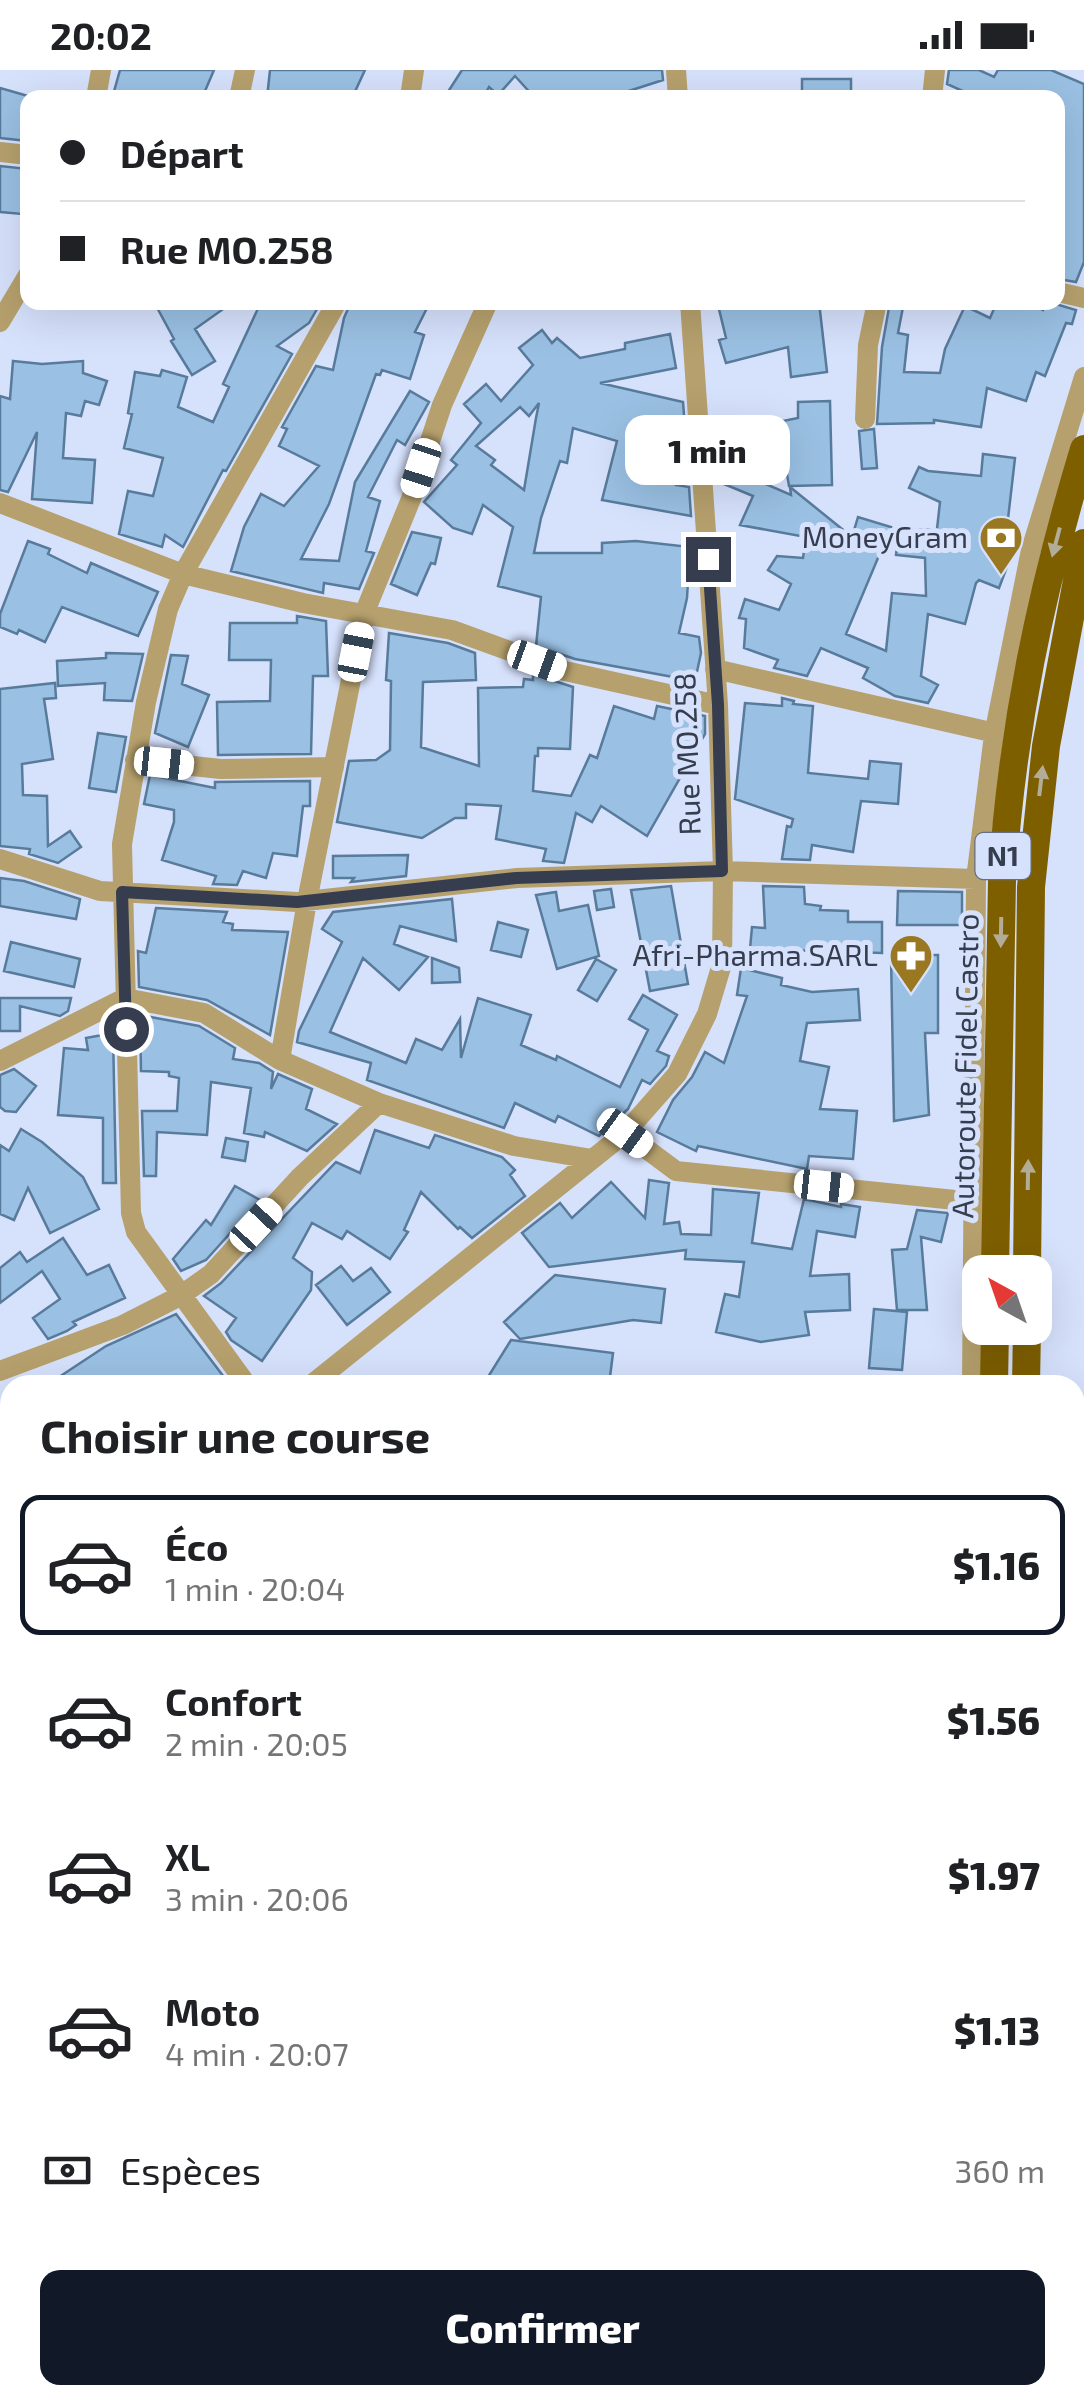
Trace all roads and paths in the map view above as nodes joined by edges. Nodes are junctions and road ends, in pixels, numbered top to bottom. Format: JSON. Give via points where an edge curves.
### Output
{"nodes":[{"id":1,"x":20,"y":288,"type":"edge"},
{"id":2,"x":332,"y":310,"type":"edge"},
{"id":3,"x":484,"y":310,"type":"edge"},
{"id":4,"x":691,"y":310,"type":"edge"},
{"id":5,"x":875,"y":310,"type":"edge"},
{"id":6,"x":0,"y":322,"type":"edge"},
{"id":7,"x":1084,"y":377,"type":"edge"},
{"id":8,"x":866,"y":419,"type":"dead end"},
{"id":9,"x":1084,"y":449,"type":"edge"},
{"id":10,"x":0,"y":503,"type":"edge"},
{"id":11,"x":1084,"y":543,"type":"edge"},
{"id":12,"x":183,"y":574,"type":"junction"},
{"id":13,"x":364,"y":614,"type":"junction"},
{"id":14,"x":715,"y":669,"type":"junction"},
{"id":15,"x":718,"y":705,"type":"junction"},
{"id":16,"x":1006,"y":736,"type":"junction"},
{"id":17,"x":135,"y":760,"type":"junction"},
{"id":18,"x":334,"y":767,"type":"junction"},
{"id":19,"x":0,"y":859,"type":"edge"},
{"id":20,"x":722,"y":871,"type":"junction"},
{"id":21,"x":976,"y":879,"type":"junction"},
{"id":22,"x":122,"y":892,"type":"junction"},
{"id":23,"x":307,"y":901,"type":"junction"},
{"id":24,"x":125,"y":998,"type":"junction"},
{"id":25,"x":280,"y":1060,"type":"junction"},
{"id":26,"x":0,"y":1061,"type":"edge"},
{"id":27,"x":380,"y":1103,"type":"junction"},
{"id":28,"x":625,"y":1133,"type":"junction"},
{"id":29,"x":592,"y":1158,"type":"junction"},
{"id":30,"x":984,"y":1203,"type":"junction"},
{"id":31,"x":992,"y":1255,"type":"edge"},
{"id":32,"x":1027,"y":1255,"type":"edge"},
{"id":33,"x":180,"y":1296,"type":"junction"},
{"id":34,"x":995,"y":1345,"type":"edge"},
{"id":35,"x":1027,"y":1345,"type":"edge"},
{"id":36,"x":0,"y":1370,"type":"edge"},
{"id":37,"x":239,"y":1375,"type":"edge"},
{"id":38,"x":323,"y":1375,"type":"edge"},
{"id":39,"x":973,"y":1375,"type":"edge"},
{"id":40,"x":994,"y":1375,"type":"edge"},
{"id":41,"x":1026,"y":1375,"type":"edge"}],
"edges":[{"from":1,"to":6,"type":"street"},
{"from":2,"to":12,"type":"street"},
{"from":3,"to":13,"type":"street"},
{"from":4,"to":14,"type":"street","name":"Rue MO.258"},
{"from":5,"to":8,"type":"street"},
{"from":7,"to":16,"type":"street","via":[[1031,550]]},
{"from":9,"to":16,"type":"highway","name":"Autoroute Fidel Castro","number":"N1","one_way":true},
{"from":10,"to":12,"type":"street"},
{"from":32,"to":11,"type":"highway","name":"Autoroute Fidel Castro","number":"N1","one_way":true,"via":[[1031,886],[1046,746]]},
{"from":12,"to":13,"type":"street"},
{"from":12,"to":17,"type":"street","via":[[168,609]]},
{"from":13,"to":15,"type":"street","via":[[452,630],[566,671]]},
{"from":13,"to":18,"type":"street"},
{"from":14,"to":15,"type":"street","name":"Rue MO.258"},
{"from":14,"to":16,"type":"street"},
{"from":15,"to":20,"type":"street","name":"Rue MO.258"},
{"from":16,"to":21,"type":"street"},
{"from":16,"to":30,"type":"highway","name":"Autoroute Fidel Castro","number":"N1","one_way":true},
{"from":17,"to":18,"type":"street","via":[[220,769]]},
{"from":17,"to":22,"type":"street"},
{"from":18,"to":23,"type":"street"},
{"from":19,"to":22,"type":"street"},
{"from":20,"to":21,"type":"street"},
{"from":20,"to":23,"type":"street","via":[[516,878]]},
{"from":20,"to":28,"type":"street","name":"Rue MO.258","via":[[722,964],[707,1014],[677,1074]]},
{"from":21,"to":30,"type":"street"},
{"from":22,"to":23,"type":"street"},
{"from":22,"to":24,"type":"street"},
{"from":23,"to":25,"type":"street"},
{"from":24,"to":25,"type":"street","via":[[204,1013]]},
{"from":24,"to":26,"type":"street"},
{"from":24,"to":33,"type":"street","via":[[131,1213],[136,1232]]},
{"from":25,"to":27,"type":"street"},
{"from":27,"to":29,"type":"street","via":[[514,1146]]},
{"from":27,"to":33,"type":"street","via":[[211,1274]]},
{"from":28,"to":29,"type":"street","name":"Rue MO.258"},
{"from":28,"to":30,"type":"street","via":[[676,1170]]},
{"from":29,"to":38,"type":"street","name":"Rue MO.258"},
{"from":30,"to":31,"type":"highway","name":"Autoroute Fidel Castro","number":"N1"},
{"from":30,"to":39,"type":"street"},
{"from":33,"to":36,"type":"street","via":[[123,1325]]},
{"from":33,"to":37,"type":"street"},
{"from":34,"to":40,"type":"highway"},
{"from":35,"to":41,"type":"highway"}]}
